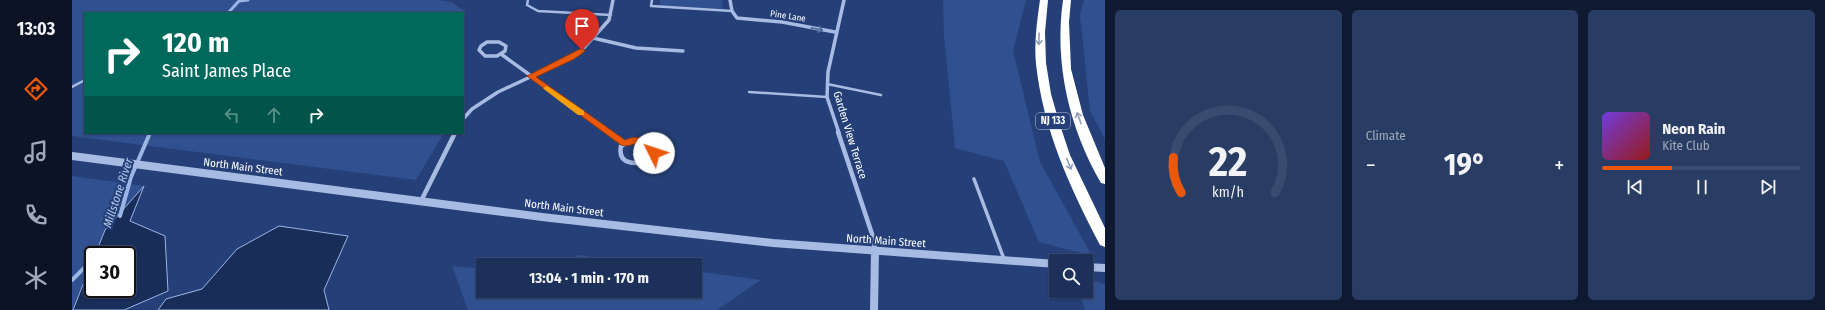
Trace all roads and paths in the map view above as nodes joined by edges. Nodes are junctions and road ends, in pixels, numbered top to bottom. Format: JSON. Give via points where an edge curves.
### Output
{"nodes":[{"id":1,"x":528,"y":0,"type":"edge"},
{"id":2,"x":613,"y":0,"type":"edge"},
{"id":3,"x":652,"y":0,"type":"edge"},
{"id":4,"x":730,"y":0,"type":"edge"},
{"id":5,"x":844,"y":0,"type":"edge"},
{"id":6,"x":1044,"y":0,"type":"edge"},
{"id":7,"x":1067,"y":0,"type":"edge"},
{"id":8,"x":646,"y":6,"type":"dead end"},
{"id":9,"x":651,"y":6,"type":"junction"},
{"id":10,"x":732,"y":11,"type":"junction"},
{"id":11,"x":611,"y":15,"type":"junction"},
{"id":12,"x":835,"y":32,"type":"junction"},
{"id":13,"x":593,"y":38,"type":"junction"},
{"id":14,"x":682,"y":51,"type":"dead end"},
{"id":15,"x":501,"y":54,"type":"junction"},
{"id":16,"x":531,"y":76,"type":"junction"},
{"id":17,"x":84,"y":81,"type":"edge"},
{"id":18,"x":827,"y":84,"type":"junction"},
{"id":19,"x":72,"y":87,"type":"edge"},
{"id":20,"x":749,"y":92,"type":"dead end"},
{"id":21,"x":881,"y":95,"type":"dead end"},
{"id":22,"x":827,"y":97,"type":"junction"},
{"id":23,"x":464,"y":118,"type":"edge"},
{"id":24,"x":454,"y":134,"type":"edge"},
{"id":25,"x":624,"y":143,"type":"junction"},
{"id":26,"x":72,"y":156,"type":"edge"},
{"id":27,"x":974,"y":179,"type":"dead end"},
{"id":28,"x":1105,"y":180,"type":"edge"},
{"id":29,"x":421,"y":201,"type":"junction"},
{"id":30,"x":1103,"y":238,"type":"edge"},
{"id":31,"x":875,"y":251,"type":"junction"},
{"id":32,"x":1004,"y":261,"type":"junction"},
{"id":33,"x":1049,"y":264,"type":"edge"},
{"id":34,"x":1093,"y":267,"type":"edge"},
{"id":35,"x":1105,"y":268,"type":"edge"},
{"id":36,"x":874,"y":310,"type":"edge"}],
"edges":[{"from":1,"to":11,"type":"lane","via":[[527,5],[538,11]]},
{"from":2,"to":11,"type":"street"},
{"from":3,"to":9,"type":"lane"},
{"from":4,"to":10,"type":"street"},
{"from":5,"to":12,"type":"street","name":"Garden View Terrace","via":[[840,22]]},
{"from":6,"to":30,"type":"highway","number":"NJ 133","one_way":true,"via":[[1039,41],[1045,88],[1063,149]]},
{"from":28,"to":7,"type":"highway","number":"NJ 133","one_way":true,"via":[[1077,113],[1069,81],[1063,41]]},
{"from":8,"to":9,"type":"lane"},
{"from":9,"to":10,"type":"lane"},
{"from":10,"to":12,"type":"street","name":"Pine Lane","one_way":true,"via":[[737,18],[782,22]]},
{"from":11,"to":13,"type":"street"},
{"from":12,"to":18,"type":"street","name":"Garden View Terrace"},
{"from":13,"to":14,"type":"street","via":[[636,48]]},
{"from":13,"to":16,"type":"street","via":[[571,58]]},
{"from":15,"to":15,"type":"street","via":[[506,48],[499,42],[487,42],[479,48],[485,56]]},
{"from":15,"to":16,"type":"street"},
{"from":16,"to":23,"type":"street","via":[[489,97]]},
{"from":16,"to":25,"type":"street"},
{"from":17,"to":19,"type":"lane"},
{"from":18,"to":21,"type":"lane"},
{"from":18,"to":22,"type":"street","name":"Garden View Terrace"},
{"from":20,"to":22,"type":"lane"},
{"from":22,"to":31,"type":"street","name":"Garden View Terrace","via":[[874,240]]},
{"from":24,"to":29,"type":"street"},
{"from":25,"to":25,"type":"street","via":[[632,140],[645,142],[652,147],[654,156],[642,164],[628,162],[619,154]]},
{"from":26,"to":29,"type":"street","name":"North Main Street"},
{"from":27,"to":32,"type":"lane"},
{"from":29,"to":31,"type":"street","name":"North Main Street","via":[[773,243]]},
{"from":31,"to":32,"type":"street","name":"North Main Street"},
{"from":31,"to":36,"type":"street"},
{"from":32,"to":33,"type":"street","name":"North Main Street"},
{"from":34,"to":35,"type":"street"}]}
